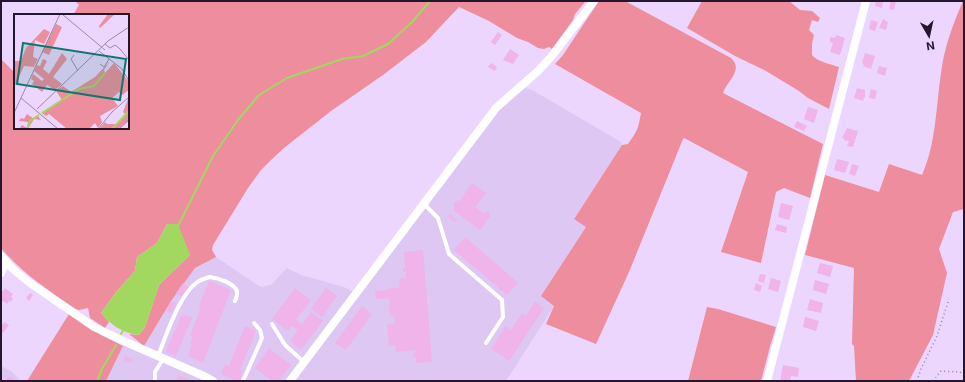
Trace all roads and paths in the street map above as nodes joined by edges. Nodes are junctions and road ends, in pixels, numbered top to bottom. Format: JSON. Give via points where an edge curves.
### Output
{"nodes":[{"id":1,"x":594,"y":1,"type":"edge"},
{"id":2,"x":866,"y":1,"type":"edge"},
{"id":3,"x":423,"y":204,"type":"junction"},
{"id":4,"x":3,"y":259,"type":"edge"},
{"id":5,"x":1,"y":273,"type":"edge"},
{"id":6,"x":949,"y":299,"type":"dead end"},
{"id":7,"x":235,"y":301,"type":"dead end"},
{"id":8,"x":254,"y":323,"type":"dead end"},
{"id":9,"x":272,"y":324,"type":"dead end"},
{"id":10,"x":486,"y":343,"type":"dead end"},
{"id":11,"x":161,"y":357,"type":"junction"},
{"id":12,"x":304,"y":362,"type":"junction"},
{"id":13,"x":964,"y":374,"type":"edge"},
{"id":14,"x":208,"y":380,"type":"edge"},
{"id":15,"x":155,"y":381,"type":"edge"},
{"id":16,"x":243,"y":381,"type":"edge"},
{"id":17,"x":290,"y":381,"type":"edge"},
{"id":18,"x":767,"y":381,"type":"edge"},
{"id":19,"x":917,"y":381,"type":"edge"},
{"id":20,"x":933,"y":381,"type":"edge"}],
"edges":[{"from":1,"to":3,"type":"street","via":[[551,57],[496,108]]},
{"from":2,"to":18,"type":"street"},
{"from":3,"to":10,"type":"lane","via":[[438,218],[450,254],[502,300],[503,317]]},
{"from":3,"to":12,"type":"street"},
{"from":4,"to":5,"type":"street"},
{"from":4,"to":11,"type":"street","via":[[30,283],[94,327]]},
{"from":6,"to":19,"type":"path","via":[[937,336]]},
{"from":7,"to":11,"type":"lane","via":[[238,294],[233,286],[210,277],[197,282],[190,288],[178,308]]},
{"from":8,"to":16,"type":"lane","via":[[262,338]]},
{"from":9,"to":12,"type":"lane","via":[[285,345]]},
{"from":11,"to":14,"type":"street"},
{"from":11,"to":15,"type":"lane","via":[[155,372]]},
{"from":12,"to":17,"type":"street"},
{"from":13,"to":20,"type":"path","via":[[941,371]]}]}
